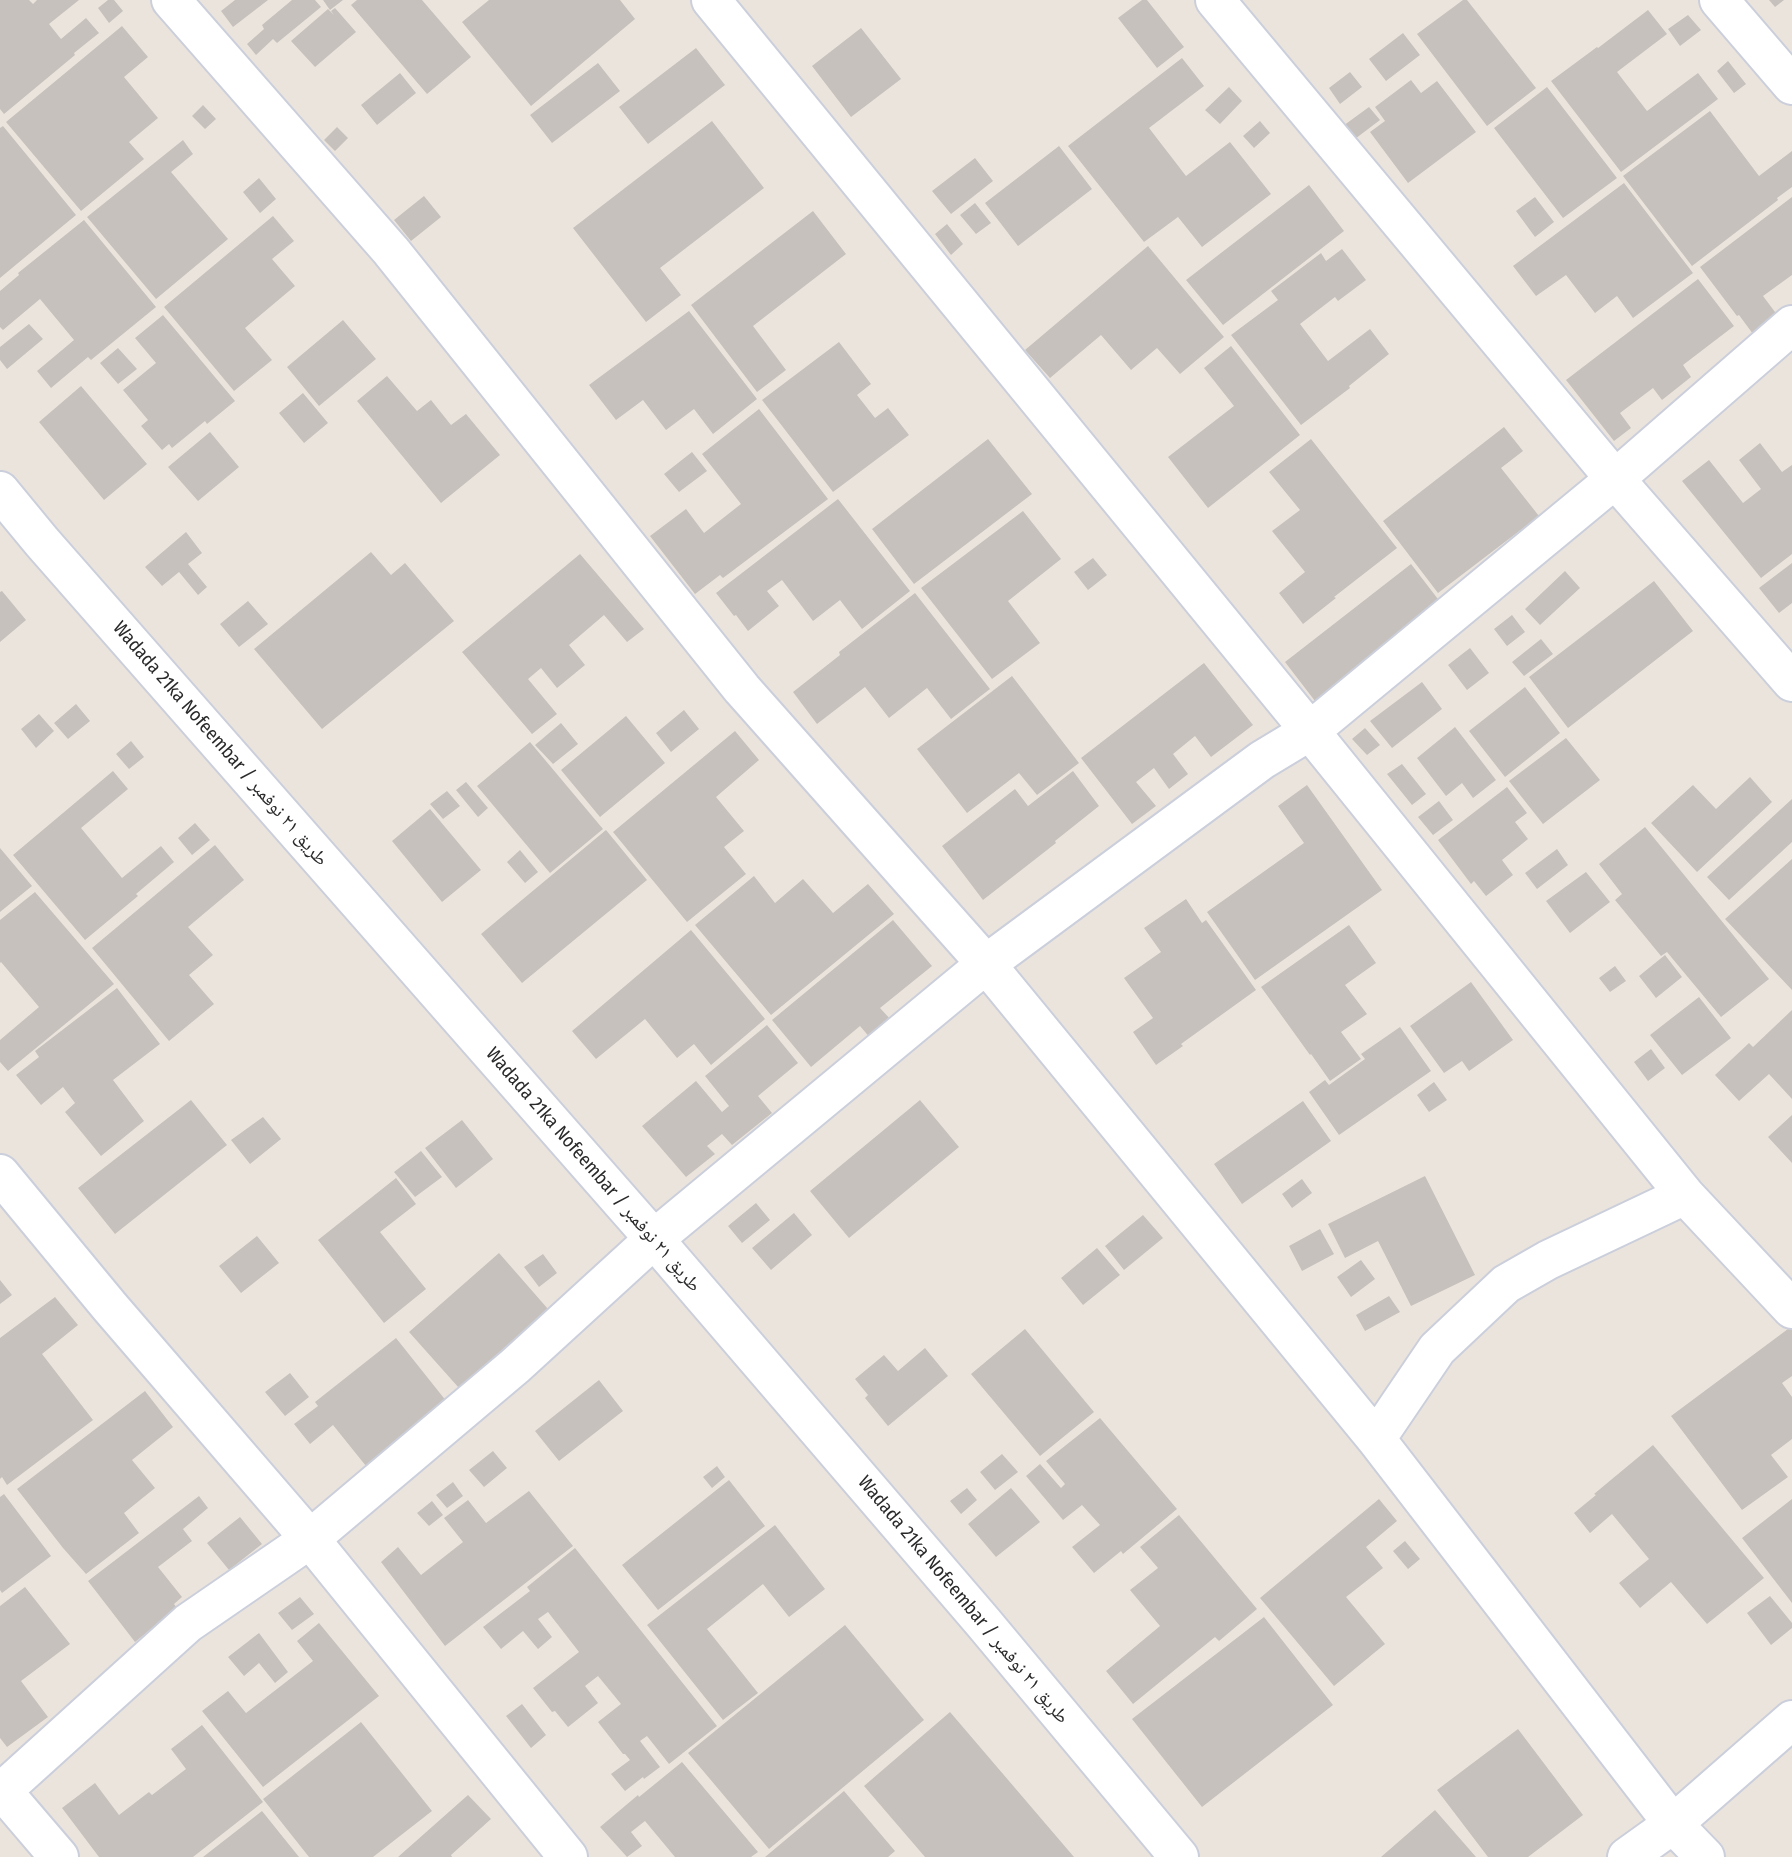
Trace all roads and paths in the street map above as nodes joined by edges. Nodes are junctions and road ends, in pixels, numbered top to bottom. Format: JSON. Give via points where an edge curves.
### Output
{"nodes":[{"id":1,"x":171,"y":0,"type":"edge"},
{"id":2,"x":711,"y":0,"type":"edge"},
{"id":3,"x":1215,"y":0,"type":"edge"},
{"id":4,"x":1719,"y":0,"type":"edge"},
{"id":5,"x":1792,"y":85,"type":"edge"},
{"id":6,"x":1792,"y":325,"type":"edge"},
{"id":7,"x":1615,"y":479,"type":"junction"},
{"id":8,"x":0,"y":491,"type":"edge"},
{"id":9,"x":1792,"y":682,"type":"edge"},
{"id":10,"x":1310,"y":731,"type":"junction"},
{"id":11,"x":986,"y":964,"type":"junction"},
{"id":12,"x":0,"y":1174,"type":"edge"},
{"id":13,"x":1685,"y":1195,"type":"junction"},
{"id":14,"x":654,"y":1239,"type":"junction"},
{"id":15,"x":1792,"y":1309,"type":"edge"},
{"id":16,"x":1376,"y":1439,"type":"junction"},
{"id":17,"x":310,"y":1539,"type":"junction"},
{"id":18,"x":1792,"y":1720,"type":"edge"},
{"id":19,"x":1,"y":1791,"type":"edge"},
{"id":20,"x":1673,"y":1824,"type":"junction"},
{"id":21,"x":59,"y":1857,"type":"edge"},
{"id":22,"x":568,"y":1857,"type":"edge"},
{"id":23,"x":1178,"y":1857,"type":"edge"},
{"id":24,"x":1626,"y":1857,"type":"edge"},
{"id":25,"x":1705,"y":1857,"type":"edge"}],
"edges":[{"from":1,"to":11,"type":"street","via":[[391,251],[742,690]]},
{"from":2,"to":10,"type":"street"},
{"from":3,"to":7,"type":"street"},
{"from":4,"to":5,"type":"street"},
{"from":6,"to":7,"type":"street"},
{"from":7,"to":9,"type":"street"},
{"from":7,"to":10,"type":"street"},
{"from":8,"to":14,"type":"street","name":"Wadada 21ka Nofeembar / طريق ٢١ نوفمبر"},
{"from":10,"to":11,"type":"street","via":[[1262,760]]},
{"from":10,"to":13,"type":"street"},
{"from":11,"to":14,"type":"street"},
{"from":11,"to":16,"type":"street"},
{"from":12,"to":17,"type":"street"},
{"from":13,"to":15,"type":"street"},
{"from":13,"to":16,"type":"street","via":[[1506,1284],[1437,1349]]},
{"from":14,"to":17,"type":"street","via":[[515,1366]]},
{"from":14,"to":23,"type":"street","name":"Wadada 21ka Nofeembar / طريق ٢١ نوفمبر","via":[[982,1620]]},
{"from":16,"to":20,"type":"street"},
{"from":17,"to":19,"type":"street","via":[[188,1623]]},
{"from":17,"to":22,"type":"street"},
{"from":18,"to":20,"type":"street"},
{"from":19,"to":21,"type":"street"},
{"from":20,"to":24,"type":"street"},
{"from":20,"to":25,"type":"street"}]}
